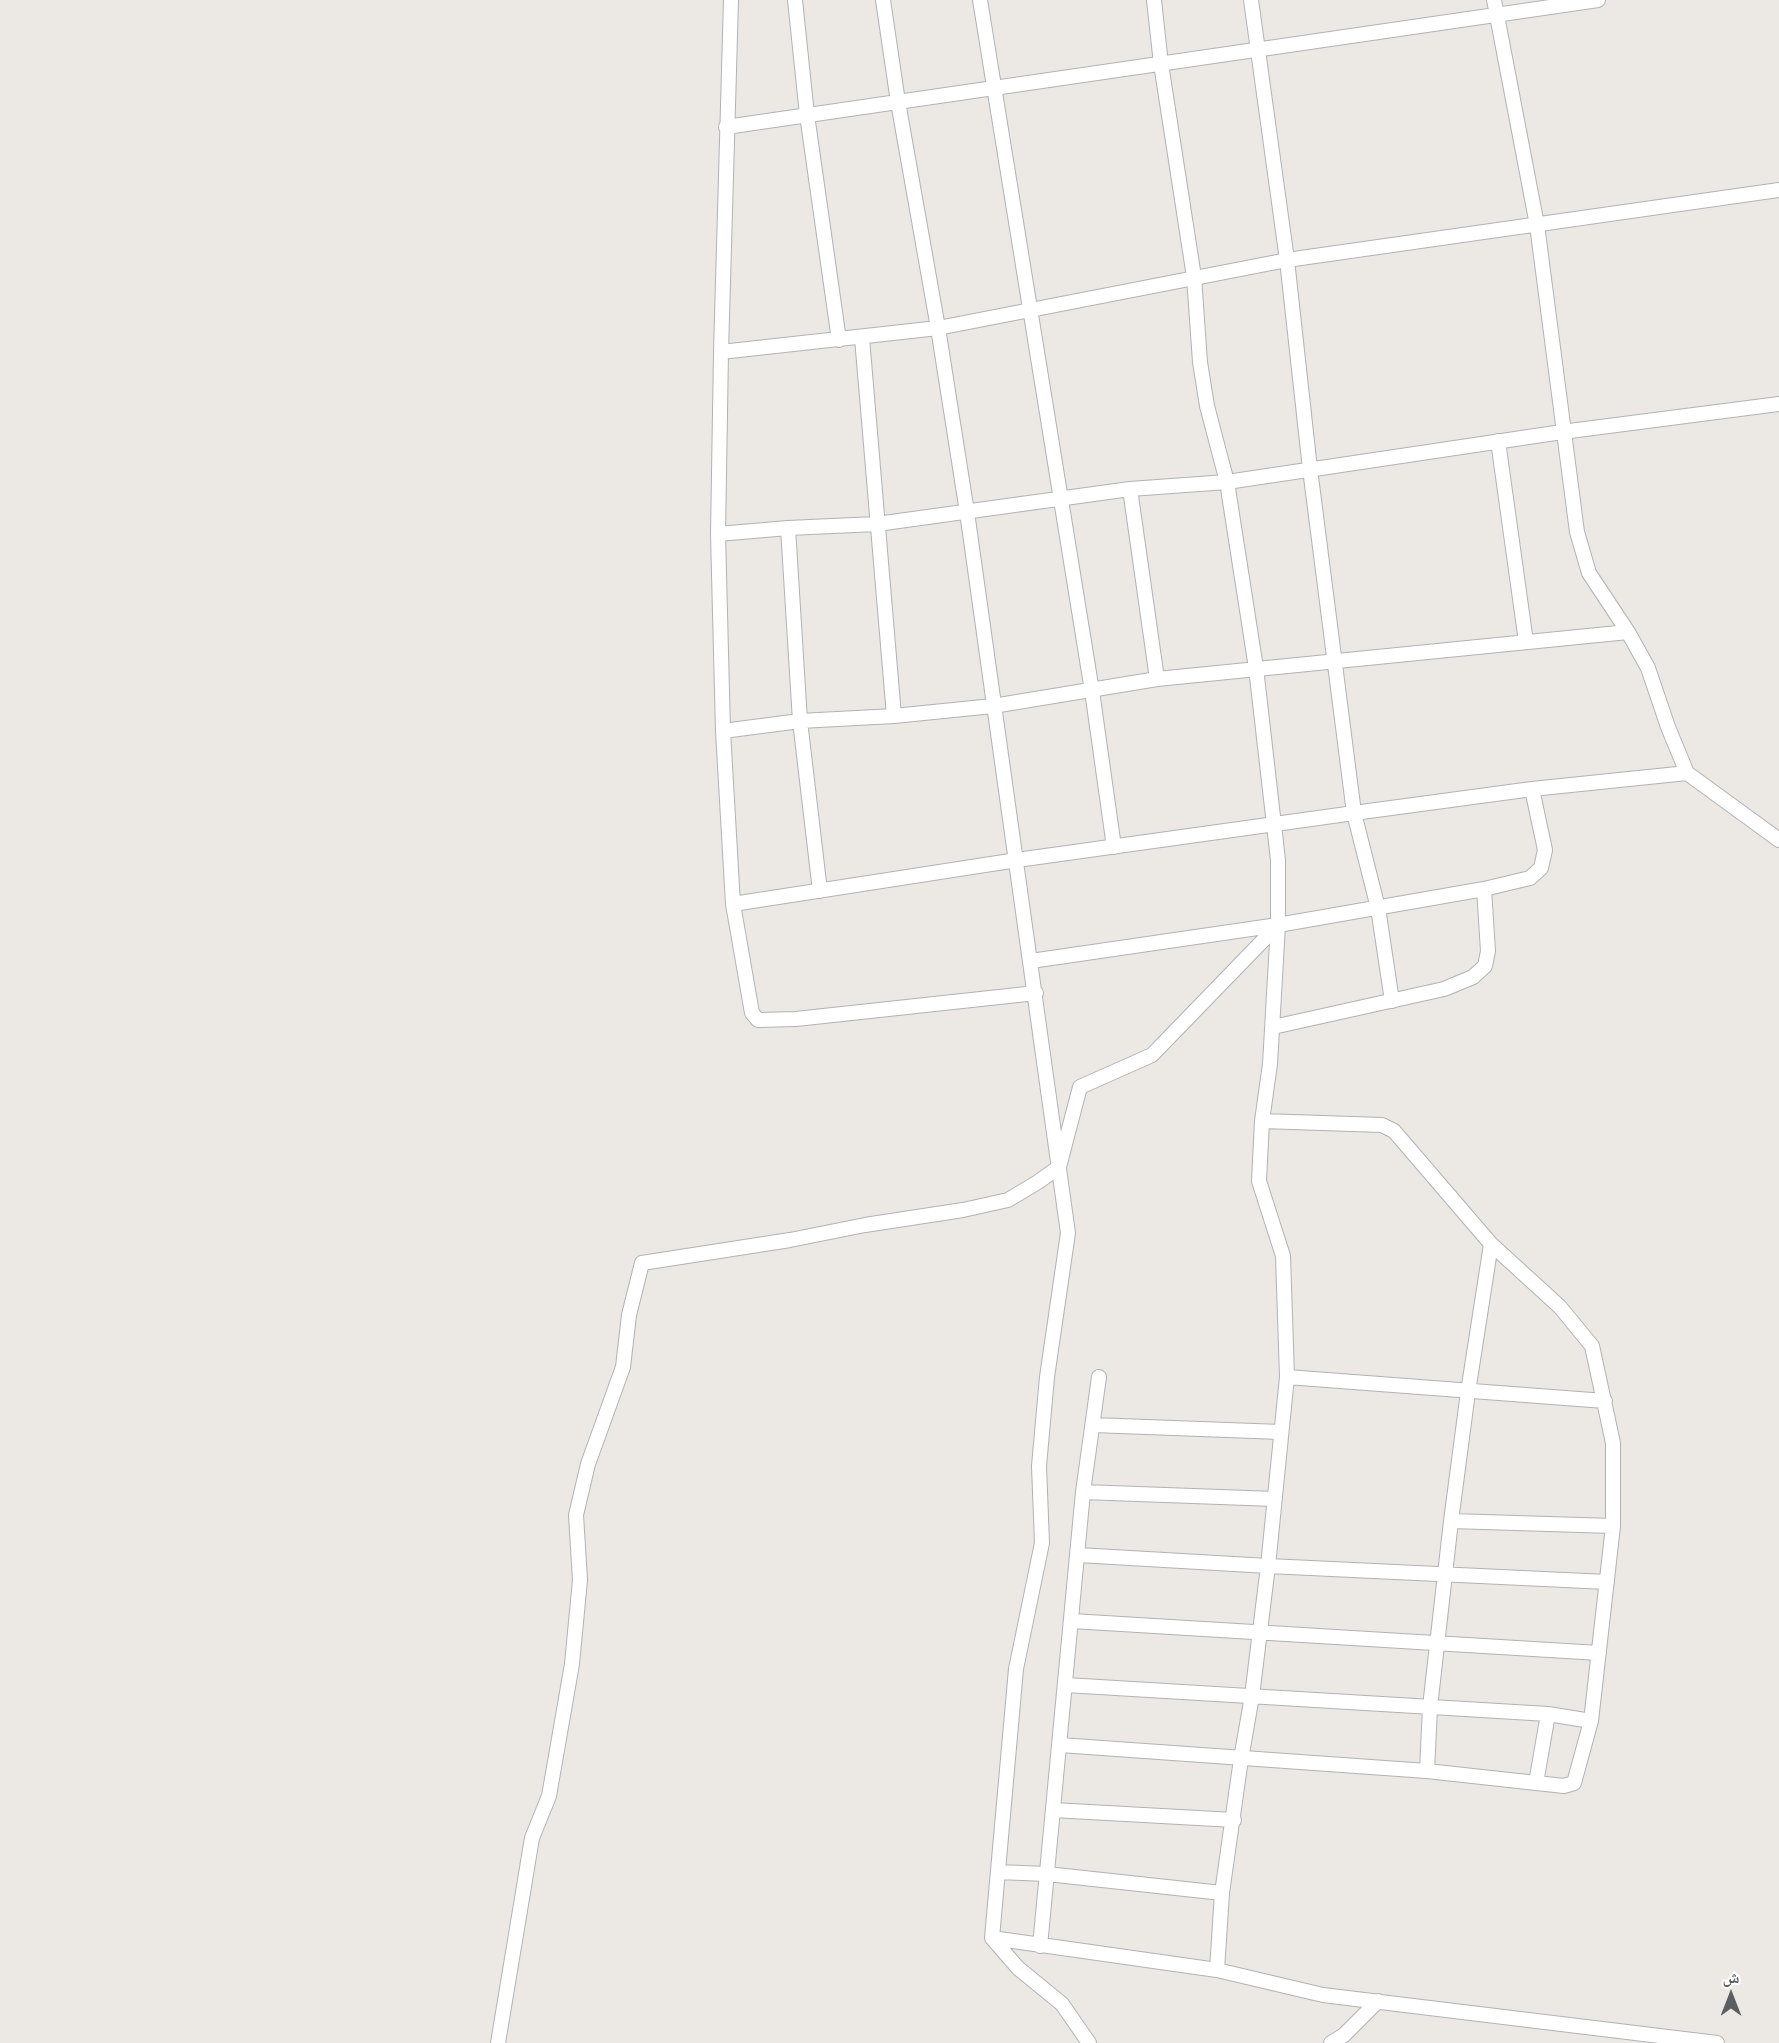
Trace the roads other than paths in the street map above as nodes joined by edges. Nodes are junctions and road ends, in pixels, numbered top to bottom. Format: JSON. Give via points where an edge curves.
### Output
{"nodes":[{"id":1,"x":731,"y":0,"type":"edge"},
{"id":2,"x":795,"y":0,"type":"edge"},
{"id":3,"x":883,"y":0,"type":"edge"},
{"id":4,"x":980,"y":0,"type":"edge"},
{"id":5,"x":1154,"y":0,"type":"edge"},
{"id":6,"x":1251,"y":0,"type":"edge"},
{"id":7,"x":1598,"y":0,"type":"edge"},
{"id":8,"x":1572,"y":2,"type":"edge"},
{"id":9,"x":1496,"y":7,"type":"edge"},
{"id":10,"x":1258,"y":49,"type":"junction"},
{"id":11,"x":1161,"y":64,"type":"junction"},
{"id":12,"x":995,"y":88,"type":"junction"},
{"id":13,"x":898,"y":102,"type":"junction"},
{"id":14,"x":807,"y":115,"type":"junction"},
{"id":15,"x":726,"y":127,"type":"junction"},
{"id":16,"x":1779,"y":190,"type":"edge"},
{"id":17,"x":1537,"y":225,"type":"junction"},
{"id":18,"x":1287,"y":260,"type":"junction"},
{"id":19,"x":1194,"y":277,"type":"junction"},
{"id":20,"x":1029,"y":311,"type":"junction"},
{"id":21,"x":938,"y":328,"type":"junction"},
{"id":22,"x":862,"y":338,"type":"junction"},
{"id":23,"x":839,"y":340,"type":"junction"},
{"id":24,"x":721,"y":352,"type":"junction"},
{"id":25,"x":1779,"y":404,"type":"edge"},
{"id":26,"x":1562,"y":432,"type":"junction"},
{"id":27,"x":1498,"y":441,"type":"junction"},
{"id":28,"x":1310,"y":469,"type":"junction"},
{"id":29,"x":1227,"y":482,"type":"junction"},
{"id":30,"x":1130,"y":489,"type":"junction"},
{"id":31,"x":1060,"y":499,"type":"junction"},
{"id":32,"x":967,"y":512,"type":"junction"},
{"id":33,"x":877,"y":524,"type":"junction"},
{"id":34,"x":788,"y":528,"type":"junction"},
{"id":35,"x":718,"y":534,"type":"junction"},
{"id":36,"x":1628,"y":632,"type":"junction"},
{"id":37,"x":1526,"y":642,"type":"junction"},
{"id":38,"x":1334,"y":661,"type":"junction"},
{"id":39,"x":1256,"y":668,"type":"junction"},
{"id":40,"x":1157,"y":679,"type":"junction"},
{"id":41,"x":1092,"y":691,"type":"junction"},
{"id":42,"x":993,"y":706,"type":"junction"},
{"id":43,"x":894,"y":716,"type":"junction"},
{"id":44,"x":800,"y":721,"type":"junction"},
{"id":45,"x":723,"y":731,"type":"junction"},
{"id":46,"x":1687,"y":773,"type":"junction"},
{"id":47,"x":1532,"y":789,"type":"junction"},
{"id":48,"x":1354,"y":813,"type":"junction"},
{"id":49,"x":1275,"y":824,"type":"junction"},
{"id":50,"x":1779,"y":840,"type":"edge"},
{"id":51,"x":1114,"y":847,"type":"junction"},
{"id":52,"x":1017,"y":860,"type":"junction"},
{"id":53,"x":1484,"y":889,"type":"junction"},
{"id":54,"x":820,"y":891,"type":"junction"},
{"id":55,"x":733,"y":904,"type":"junction"},
{"id":56,"x":1378,"y":908,"type":"junction"},
{"id":57,"x":1278,"y":925,"type":"junction"},
{"id":58,"x":1031,"y":961,"type":"junction"},
{"id":59,"x":1036,"y":993,"type":"junction"},
{"id":60,"x":1392,"y":1001,"type":"junction"},
{"id":61,"x":1273,"y":1027,"type":"junction"},
{"id":62,"x":1262,"y":1121,"type":"junction"},
{"id":63,"x":1059,"y":1167,"type":"junction"},
{"id":64,"x":1491,"y":1244,"type":"junction"},
{"id":65,"x":1099,"y":1377,"type":"dead end"},
{"id":66,"x":1287,"y":1377,"type":"junction"},
{"id":67,"x":1468,"y":1392,"type":"junction"},
{"id":68,"x":1605,"y":1401,"type":"junction"},
{"id":69,"x":1094,"y":1425,"type":"junction"},
{"id":70,"x":1281,"y":1432,"type":"junction"},
{"id":71,"x":1083,"y":1492,"type":"junction"},
{"id":72,"x":1275,"y":1499,"type":"junction"},
{"id":73,"x":1451,"y":1521,"type":"junction"},
{"id":74,"x":1613,"y":1526,"type":"junction"},
{"id":75,"x":1077,"y":1555,"type":"junction"},
{"id":76,"x":1268,"y":1566,"type":"junction"},
{"id":77,"x":1445,"y":1574,"type":"junction"},
{"id":78,"x":1607,"y":1582,"type":"junction"},
{"id":79,"x":1072,"y":1621,"type":"junction"},
{"id":80,"x":1260,"y":1631,"type":"junction"},
{"id":81,"x":1438,"y":1642,"type":"junction"},
{"id":82,"x":1599,"y":1653,"type":"junction"},
{"id":83,"x":1066,"y":1685,"type":"junction"},
{"id":84,"x":1252,"y":1696,"type":"junction"},
{"id":85,"x":1430,"y":1707,"type":"junction"},
{"id":86,"x":1548,"y":1714,"type":"junction"},
{"id":87,"x":1591,"y":1721,"type":"junction"},
{"id":88,"x":1060,"y":1745,"type":"junction"},
{"id":89,"x":1241,"y":1759,"type":"junction"},
{"id":90,"x":1427,"y":1771,"type":"junction"},
{"id":91,"x":1536,"y":1783,"type":"junction"},
{"id":92,"x":1053,"y":1809,"type":"junction"},
{"id":93,"x":1234,"y":1820,"type":"junction"},
{"id":94,"x":998,"y":1872,"type":"junction"},
{"id":95,"x":1047,"y":1874,"type":"junction"},
{"id":96,"x":1222,"y":1893,"type":"junction"},
{"id":97,"x":992,"y":1938,"type":"junction"},
{"id":98,"x":1040,"y":1946,"type":"junction"},
{"id":99,"x":1217,"y":1970,"type":"junction"},
{"id":100,"x":1378,"y":2001,"type":"junction"},
{"id":101,"x":498,"y":2043,"type":"edge"},
{"id":102,"x":1089,"y":2043,"type":"edge"},
{"id":103,"x":1330,"y":2043,"type":"edge"},
{"id":104,"x":1717,"y":2043,"type":"edge"}],
"edges":[{"from":1,"to":15,"type":"street"},
{"from":2,"to":14,"type":"street"},
{"from":3,"to":13,"type":"street"},
{"from":4,"to":12,"type":"street"},
{"from":5,"to":11,"type":"street"},
{"from":6,"to":10,"type":"street"},
{"from":7,"to":8,"type":"street"},
{"from":8,"to":9,"type":"street"},
{"from":9,"to":10,"type":"street"},
{"from":9,"to":17,"type":"street"},
{"from":10,"to":11,"type":"street"},
{"from":10,"to":18,"type":"street"},
{"from":11,"to":12,"type":"street"},
{"from":11,"to":19,"type":"street"},
{"from":12,"to":13,"type":"street"},
{"from":12,"to":20,"type":"street"},
{"from":13,"to":14,"type":"street"},
{"from":13,"to":21,"type":"street"},
{"from":14,"to":15,"type":"street"},
{"from":14,"to":23,"type":"street"},
{"from":15,"to":24,"type":"street"},
{"from":16,"to":17,"type":"street"},
{"from":17,"to":18,"type":"street"},
{"from":17,"to":26,"type":"street"},
{"from":18,"to":19,"type":"street"},
{"from":18,"to":28,"type":"street"},
{"from":19,"to":20,"type":"street"},
{"from":19,"to":29,"type":"street","via":[[1207,406]]},
{"from":20,"to":21,"type":"street"},
{"from":20,"to":31,"type":"street"},
{"from":21,"to":22,"type":"street"},
{"from":21,"to":32,"type":"street"},
{"from":22,"to":23,"type":"street"},
{"from":22,"to":33,"type":"street"},
{"from":23,"to":24,"type":"street"},
{"from":24,"to":35,"type":"street"},
{"from":25,"to":26,"type":"street"},
{"from":26,"to":27,"type":"street"},
{"from":26,"to":36,"type":"street","via":[[1577,532],[1589,573]]},
{"from":27,"to":28,"type":"street"},
{"from":27,"to":37,"type":"street"},
{"from":28,"to":29,"type":"street"},
{"from":28,"to":38,"type":"street"},
{"from":29,"to":30,"type":"street"},
{"from":29,"to":39,"type":"street"},
{"from":30,"to":31,"type":"street"},
{"from":30,"to":40,"type":"street"},
{"from":31,"to":32,"type":"street"},
{"from":31,"to":41,"type":"street"},
{"from":32,"to":33,"type":"street"},
{"from":32,"to":42,"type":"street"},
{"from":33,"to":34,"type":"street"},
{"from":33,"to":43,"type":"street"},
{"from":34,"to":35,"type":"street"},
{"from":34,"to":44,"type":"street"},
{"from":35,"to":45,"type":"street"},
{"from":36,"to":37,"type":"street"},
{"from":36,"to":46,"type":"street","via":[[1648,668]]},
{"from":37,"to":38,"type":"street"},
{"from":38,"to":39,"type":"street"},
{"from":38,"to":48,"type":"street"},
{"from":39,"to":40,"type":"street"},
{"from":39,"to":49,"type":"street"},
{"from":40,"to":41,"type":"street"},
{"from":41,"to":42,"type":"street"},
{"from":41,"to":51,"type":"street"},
{"from":42,"to":43,"type":"street"},
{"from":42,"to":52,"type":"street"},
{"from":43,"to":44,"type":"street"},
{"from":44,"to":45,"type":"street"},
{"from":44,"to":54,"type":"street"},
{"from":45,"to":55,"type":"street"},
{"from":46,"to":47,"type":"street"},
{"from":46,"to":50,"type":"street"},
{"from":47,"to":48,"type":"street"},
{"from":47,"to":53,"type":"street","via":[[1545,850],[1541,868],[1530,878]]},
{"from":48,"to":49,"type":"street"},
{"from":48,"to":56,"type":"street"},
{"from":49,"to":51,"type":"street"},
{"from":49,"to":57,"type":"street"},
{"from":51,"to":52,"type":"street"},
{"from":52,"to":54,"type":"street"},
{"from":52,"to":58,"type":"street"},
{"from":53,"to":56,"type":"street"},
{"from":53,"to":60,"type":"street","via":[[1488,951],[1485,966],[1473,977],[1444,989]]},
{"from":54,"to":55,"type":"street"},
{"from":55,"to":59,"type":"street","via":[[750,1005],[758,1020]]},
{"from":56,"to":57,"type":"street"},
{"from":56,"to":60,"type":"street"},
{"from":57,"to":58,"type":"street"},
{"from":57,"to":61,"type":"street"},
{"from":57,"to":63,"type":"street","via":[[1152,1054],[1080,1087]]},
{"from":58,"to":59,"type":"street"},
{"from":59,"to":63,"type":"street"},
{"from":60,"to":61,"type":"street"},
{"from":61,"to":62,"type":"street"},
{"from":62,"to":64,"type":"street","via":[[1382,1125],[1394,1131]]},
{"from":62,"to":66,"type":"street","via":[[1259,1181],[1283,1256]]},
{"from":63,"to":94,"type":"street","via":[[1068,1233],[1040,1455],[1042,1543],[1016,1669]]},
{"from":63,"to":101,"type":"street","via":[[1008,1200],[642,1263],[629,1315],[623,1367],[588,1464],[576,1515],[580,1580],[572,1664],[549,1796],[531,1838]]},
{"from":64,"to":67,"type":"street"},
{"from":64,"to":68,"type":"street","via":[[1560,1307],[1592,1346]]},
{"from":65,"to":69,"type":"street"},
{"from":66,"to":67,"type":"street"},
{"from":66,"to":70,"type":"street"},
{"from":67,"to":68,"type":"street"},
{"from":67,"to":73,"type":"street"},
{"from":68,"to":74,"type":"street","via":[[1613,1443]]},
{"from":69,"to":70,"type":"street"},
{"from":69,"to":71,"type":"street"},
{"from":70,"to":72,"type":"street"},
{"from":71,"to":72,"type":"street"},
{"from":71,"to":75,"type":"street"},
{"from":72,"to":76,"type":"street"},
{"from":73,"to":74,"type":"street"},
{"from":73,"to":77,"type":"street"},
{"from":74,"to":78,"type":"street"},
{"from":75,"to":76,"type":"street"},
{"from":75,"to":79,"type":"street"},
{"from":76,"to":77,"type":"street"},
{"from":76,"to":80,"type":"street"},
{"from":77,"to":78,"type":"street"},
{"from":77,"to":81,"type":"street"},
{"from":78,"to":82,"type":"street"},
{"from":79,"to":80,"type":"street"},
{"from":79,"to":83,"type":"street"},
{"from":80,"to":81,"type":"street"},
{"from":80,"to":84,"type":"street"},
{"from":81,"to":82,"type":"street"},
{"from":81,"to":85,"type":"street"},
{"from":82,"to":87,"type":"street"},
{"from":83,"to":84,"type":"street"},
{"from":83,"to":88,"type":"street"},
{"from":84,"to":85,"type":"street"},
{"from":84,"to":89,"type":"street"},
{"from":85,"to":86,"type":"street"},
{"from":85,"to":90,"type":"street"},
{"from":86,"to":87,"type":"street"},
{"from":86,"to":91,"type":"street"},
{"from":87,"to":91,"type":"street","via":[[1574,1783]]},
{"from":88,"to":89,"type":"street"},
{"from":88,"to":92,"type":"street"},
{"from":89,"to":90,"type":"street"},
{"from":89,"to":93,"type":"street"},
{"from":90,"to":91,"type":"street"},
{"from":92,"to":93,"type":"street"},
{"from":92,"to":95,"type":"street"},
{"from":93,"to":96,"type":"street"},
{"from":94,"to":95,"type":"street"},
{"from":94,"to":97,"type":"street"},
{"from":95,"to":96,"type":"street"},
{"from":95,"to":98,"type":"street"},
{"from":96,"to":99,"type":"street"},
{"from":97,"to":98,"type":"street"},
{"from":97,"to":102,"type":"street","via":[[1018,1968],[1062,2004]]},
{"from":98,"to":99,"type":"street"},
{"from":99,"to":100,"type":"street","via":[[1323,1995]]},
{"from":100,"to":103,"type":"street","via":[[1344,2035]]},
{"from":100,"to":104,"type":"street"}]}
